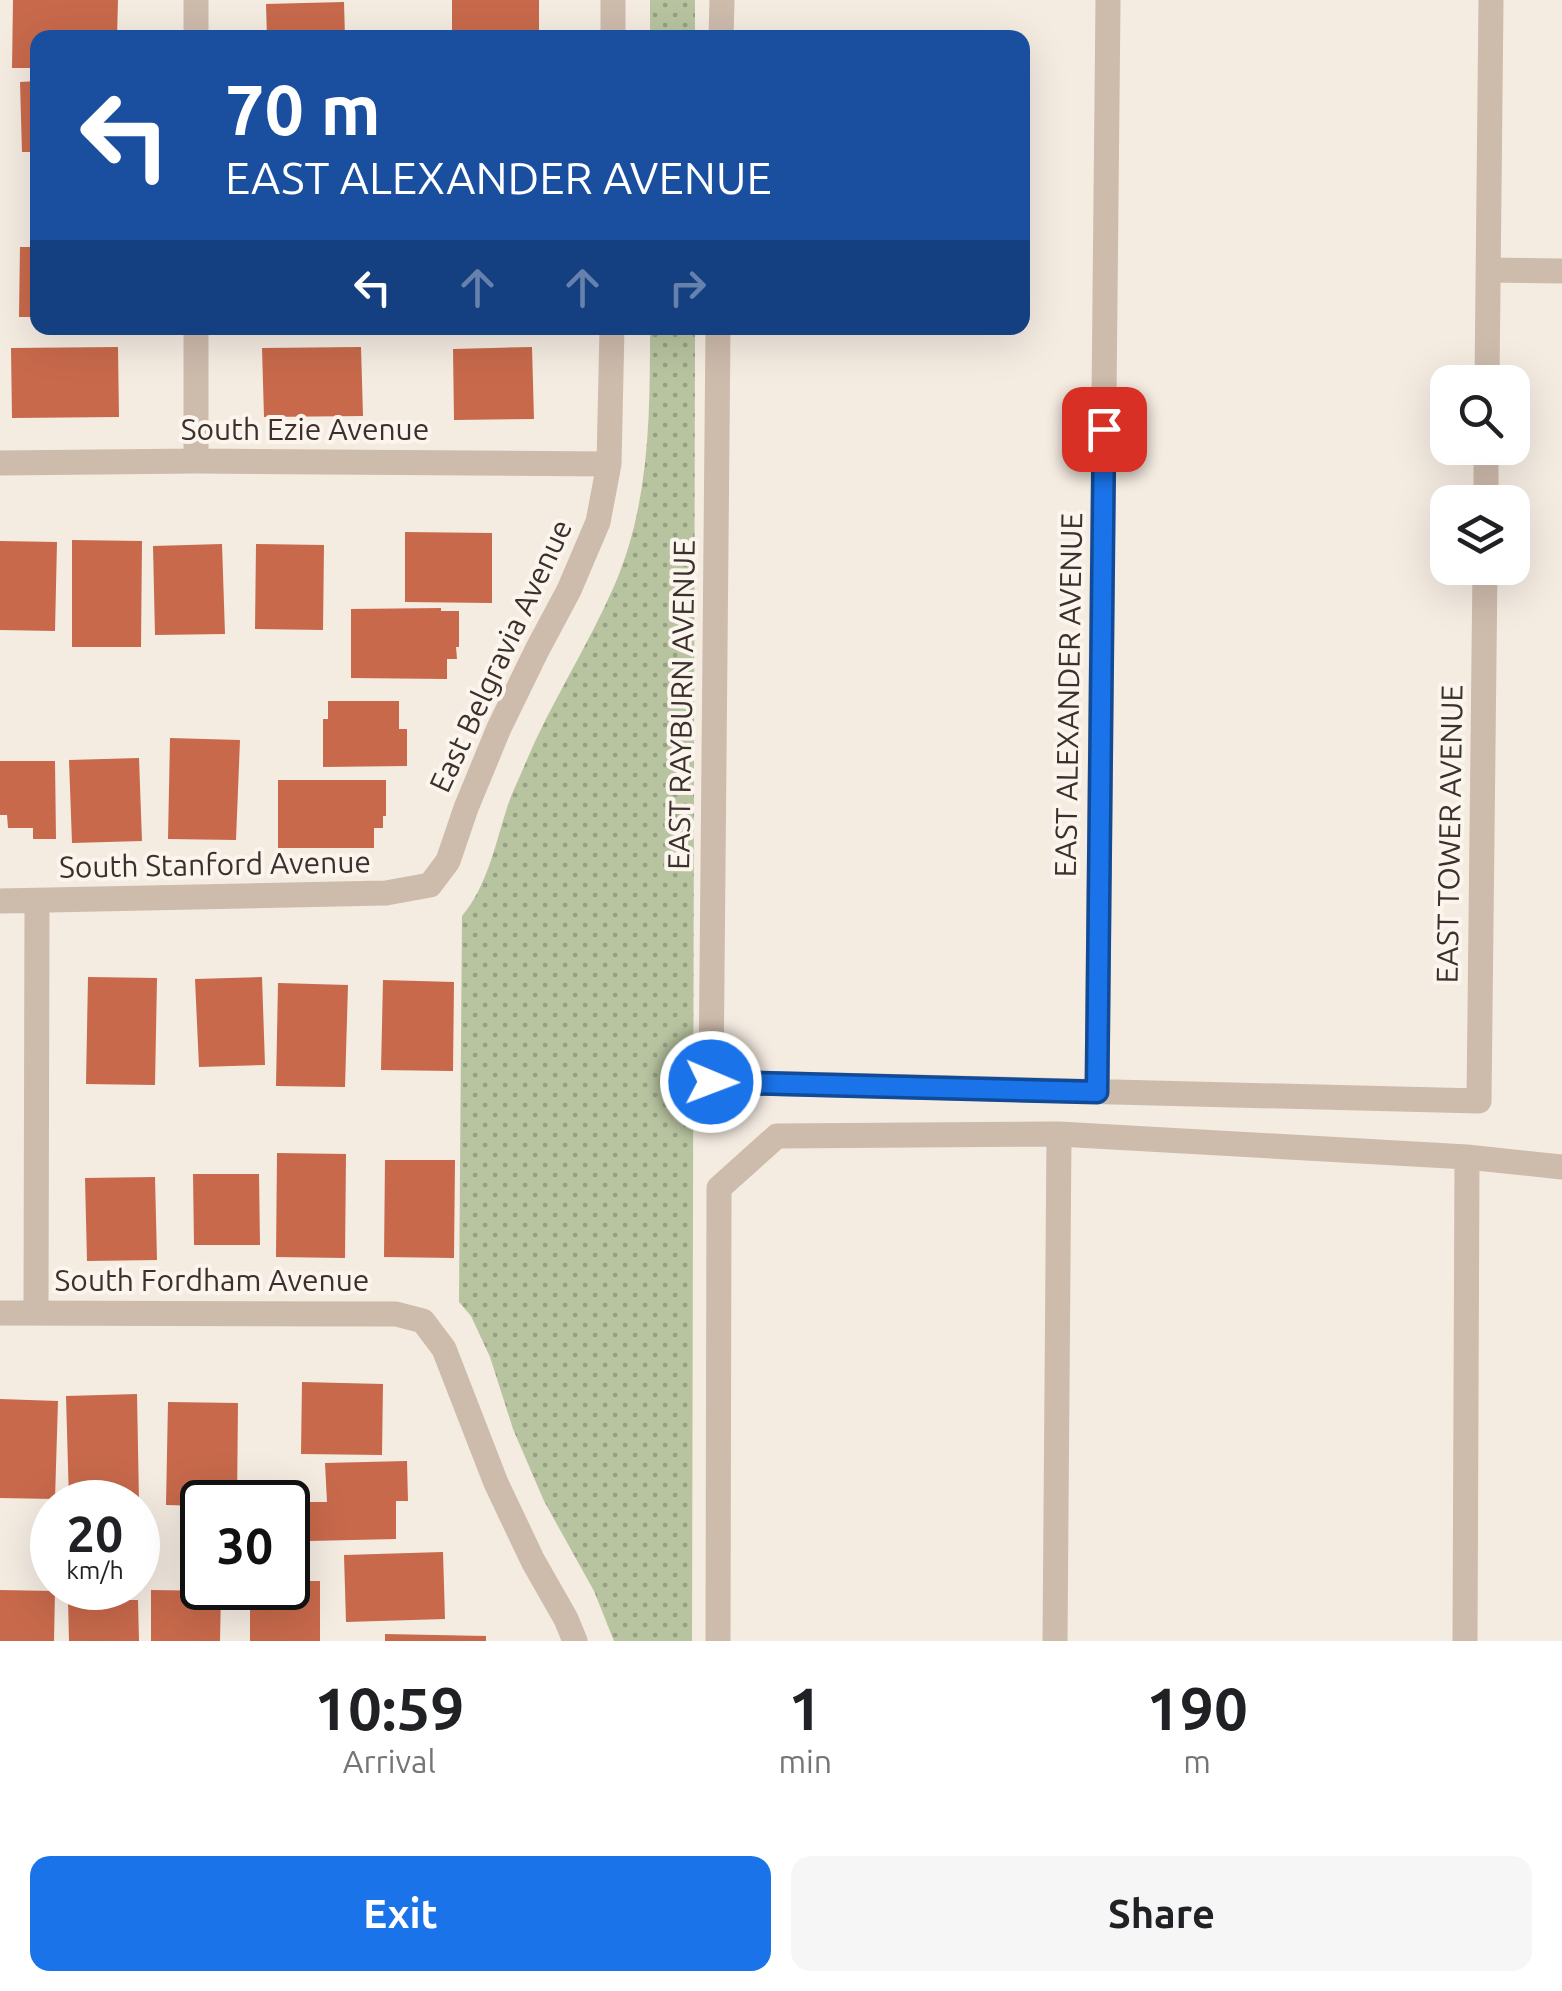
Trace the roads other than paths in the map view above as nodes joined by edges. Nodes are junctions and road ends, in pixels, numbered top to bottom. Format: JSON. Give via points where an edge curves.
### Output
{"nodes":[{"id":1,"x":196,"y":0,"type":"edge"},
{"id":2,"x":613,"y":0,"type":"edge"},
{"id":3,"x":722,"y":0,"type":"edge"},
{"id":4,"x":1108,"y":0,"type":"edge"},
{"id":5,"x":1491,"y":0,"type":"edge"},
{"id":6,"x":196,"y":30,"type":"edge"},
{"id":7,"x":613,"y":30,"type":"edge"},
{"id":8,"x":721,"y":30,"type":"edge"},
{"id":9,"x":1488,"y":270,"type":"junction"},
{"id":10,"x":1562,"y":271,"type":"edge"},
{"id":11,"x":196,"y":335,"type":"edge"},
{"id":12,"x":612,"y":335,"type":"edge"},
{"id":13,"x":718,"y":335,"type":"edge"},
{"id":14,"x":1487,"y":365,"type":"edge"},
{"id":15,"x":196,"y":461,"type":"junction"},
{"id":16,"x":0,"y":462,"type":"edge"},
{"id":17,"x":609,"y":464,"type":"junction"},
{"id":18,"x":1485,"y":585,"type":"edge"},
{"id":19,"x":430,"y":885,"type":"joint"},
{"id":20,"x":0,"y":901,"type":"edge"},
{"id":21,"x":38,"y":902,"type":"junction"},
{"id":22,"x":1097,"y":1092,"type":"junction"},
{"id":23,"x":1059,"y":1134,"type":"junction"},
{"id":24,"x":1467,"y":1157,"type":"junction"},
{"id":25,"x":1562,"y":1167,"type":"edge"},
{"id":26,"x":0,"y":1312,"type":"edge"},
{"id":27,"x":36,"y":1313,"type":"junction"},
{"id":28,"x":575,"y":1641,"type":"edge"},
{"id":29,"x":718,"y":1641,"type":"edge"},
{"id":30,"x":1055,"y":1641,"type":"edge"},
{"id":31,"x":1465,"y":1641,"type":"edge"}],
"edges":[{"from":1,"to":6,"type":"street"},
{"from":2,"to":7,"type":"street"},
{"from":3,"to":8,"type":"street"},
{"from":4,"to":22,"type":"street","name":"EAST ALEXANDER AVENUE"},
{"from":5,"to":9,"type":"street"},
{"from":9,"to":10,"type":"street"},
{"from":9,"to":14,"type":"street"},
{"from":11,"to":15,"type":"street"},
{"from":12,"to":17,"type":"street","name":"East Belgravia Avenue"},
{"from":13,"to":22,"type":"street","name":"EAST RAYBURN AVENUE","via":[[711,1082]]},
{"from":15,"to":16,"type":"street","name":"South Ezie Avenue"},
{"from":15,"to":17,"type":"street","name":"South Ezie Avenue"},
{"from":17,"to":19,"type":"street","name":"East Belgravia Avenue","via":[[598,522],[500,728],[448,860]]},
{"from":18,"to":22,"type":"street","name":"EAST TOWER AVENUE","via":[[1479,1100]]},
{"from":19,"to":21,"type":"street","name":"South Stanford Avenue","via":[[386,893]]},
{"from":20,"to":21,"type":"street","name":"South Stanford Avenue"},
{"from":21,"to":27,"type":"street"},
{"from":23,"to":24,"type":"street"},
{"from":23,"to":29,"type":"street","via":[[777,1136],[719,1188]]},
{"from":23,"to":30,"type":"street"},
{"from":24,"to":25,"type":"street"},
{"from":24,"to":31,"type":"street"},
{"from":26,"to":27,"type":"street","name":"South Fordham Avenue"},
{"from":27,"to":28,"type":"street","name":"South Fordham Avenue","via":[[396,1314],[423,1321],[444,1349],[496,1483]]}]}
